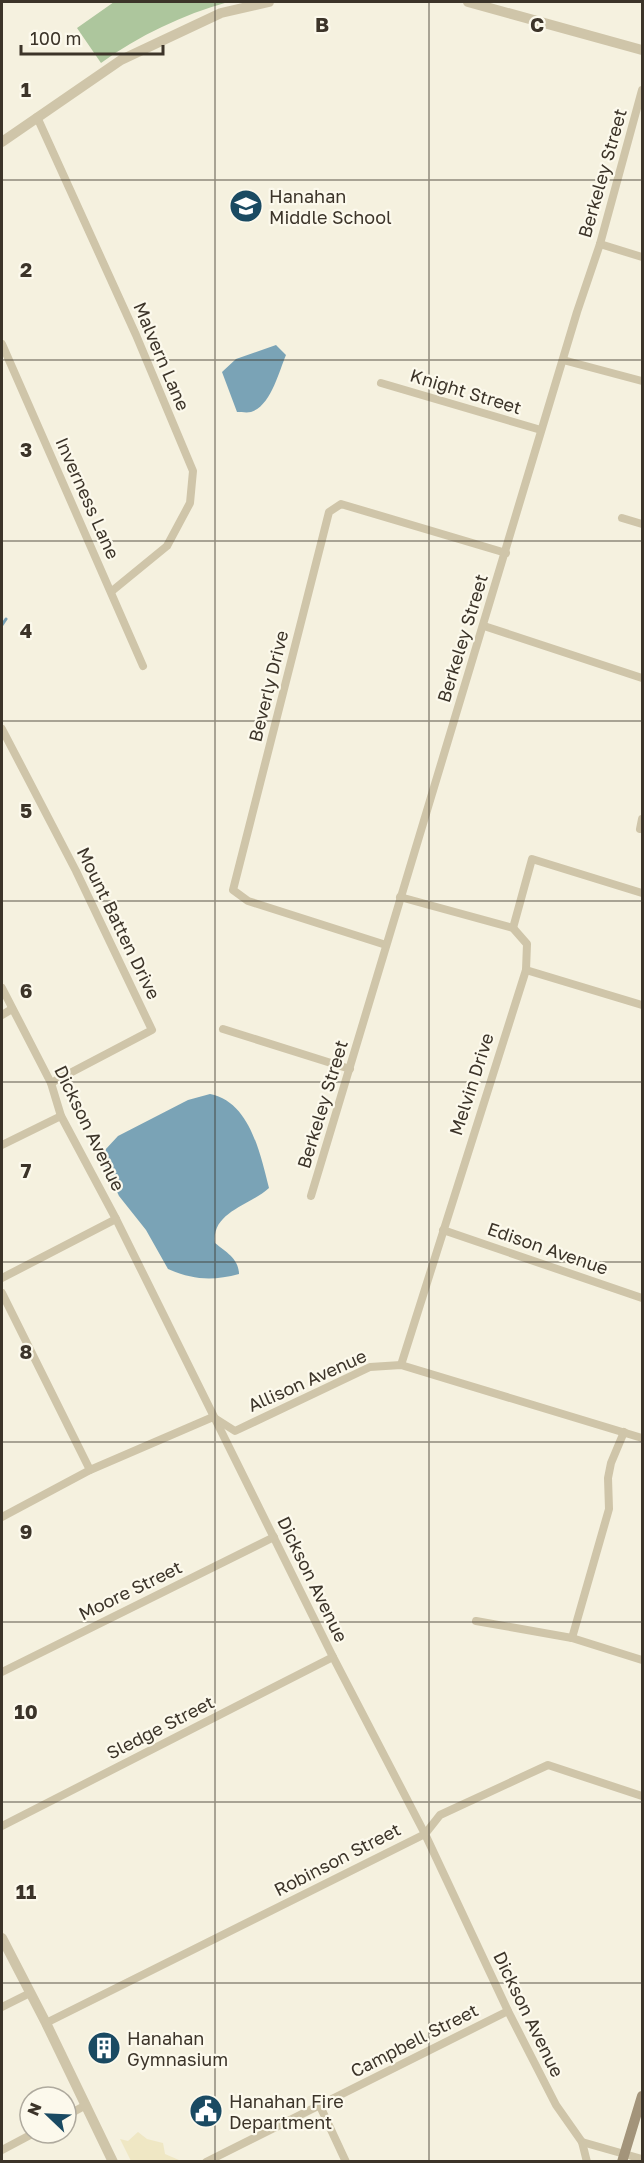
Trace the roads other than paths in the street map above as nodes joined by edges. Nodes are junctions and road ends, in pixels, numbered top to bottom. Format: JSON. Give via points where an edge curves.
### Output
{"nodes":[{"id":1,"x":269,"y":2,"type":"edge"},
{"id":2,"x":468,"y":2,"type":"edge"},
{"id":3,"x":642,"y":50,"type":"edge"},
{"id":4,"x":642,"y":90,"type":"edge"},
{"id":5,"x":37,"y":117,"type":"junction"},
{"id":6,"x":2,"y":142,"type":"edge"},
{"id":7,"x":600,"y":244,"type":"junction"},
{"id":8,"x":642,"y":257,"type":"edge"},
{"id":9,"x":2,"y":344,"type":"edge"},
{"id":10,"x":563,"y":360,"type":"junction"},
{"id":11,"x":642,"y":381,"type":"edge"},
{"id":12,"x":381,"y":383,"type":"dead end"},
{"id":13,"x":541,"y":430,"type":"junction"},
{"id":14,"x":622,"y":518,"type":"dead end"},
{"id":15,"x":642,"y":524,"type":"edge"},
{"id":16,"x":506,"y":553,"type":"junction"},
{"id":17,"x":112,"y":591,"type":"junction"},
{"id":18,"x":483,"y":626,"type":"junction"},
{"id":19,"x":143,"y":666,"type":"dead end"},
{"id":20,"x":642,"y":678,"type":"edge"},
{"id":21,"x":2,"y":729,"type":"edge"},
{"id":22,"x":642,"y":819,"type":"edge"},
{"id":23,"x":640,"y":829,"type":"dead end"},
{"id":24,"x":642,"y":893,"type":"edge"},
{"id":25,"x":400,"y":897,"type":"junction"},
{"id":26,"x":513,"y":928,"type":"junction"},
{"id":27,"x":386,"y":945,"type":"junction"},
{"id":28,"x":526,"y":969,"type":"junction"},
{"id":29,"x":2,"y":988,"type":"edge"},
{"id":30,"x":642,"y":1005,"type":"edge"},
{"id":31,"x":12,"y":1010,"type":"junction"},
{"id":32,"x":2,"y":1014,"type":"edge"},
{"id":33,"x":223,"y":1029,"type":"dead end"},
{"id":34,"x":350,"y":1069,"type":"junction"},
{"id":35,"x":51,"y":1083,"type":"junction"},
{"id":36,"x":62,"y":1116,"type":"junction"},
{"id":37,"x":2,"y":1146,"type":"edge"},
{"id":38,"x":311,"y":1196,"type":"dead end"},
{"id":39,"x":116,"y":1219,"type":"junction"},
{"id":40,"x":443,"y":1230,"type":"junction"},
{"id":41,"x":2,"y":1278,"type":"edge"},
{"id":42,"x":2,"y":1293,"type":"edge"},
{"id":43,"x":642,"y":1298,"type":"edge"},
{"id":44,"x":401,"y":1365,"type":"junction"},
{"id":45,"x":213,"y":1417,"type":"junction"},
{"id":46,"x":624,"y":1432,"type":"junction"},
{"id":47,"x":642,"y":1438,"type":"edge"},
{"id":48,"x":90,"y":1470,"type":"junction"},
{"id":49,"x":2,"y":1516,"type":"edge"},
{"id":50,"x":274,"y":1537,"type":"junction"},
{"id":51,"x":476,"y":1621,"type":"dead end"},
{"id":52,"x":572,"y":1638,"type":"junction"},
{"id":53,"x":333,"y":1657,"type":"junction"},
{"id":54,"x":642,"y":1660,"type":"edge"},
{"id":55,"x":2,"y":1672,"type":"edge"},
{"id":56,"x":642,"y":1796,"type":"edge"},
{"id":57,"x":2,"y":1826,"type":"edge"},
{"id":58,"x":424,"y":1834,"type":"junction"},
{"id":59,"x":2,"y":1938,"type":"edge"},
{"id":60,"x":30,"y":1993,"type":"junction"},
{"id":61,"x":2,"y":2007,"type":"edge"},
{"id":62,"x":508,"y":2011,"type":"junction"},
{"id":63,"x":46,"y":2023,"type":"junction"},
{"id":64,"x":642,"y":2096,"type":"edge"},
{"id":65,"x":86,"y":2105,"type":"junction"},
{"id":66,"x":320,"y":2106,"type":"junction"},
{"id":67,"x":78,"y":2109,"type":"edge"},
{"id":68,"x":18,"y":2142,"type":"edge"},
{"id":69,"x":582,"y":2142,"type":"junction"},
{"id":70,"x":2,"y":2150,"type":"edge"},
{"id":71,"x":623,"y":2158,"type":"edge"},
{"id":72,"x":642,"y":2159,"type":"edge"},
{"id":73,"x":113,"y":2162,"type":"edge"},
{"id":74,"x":206,"y":2162,"type":"edge"},
{"id":75,"x":346,"y":2162,"type":"edge"},
{"id":76,"x":587,"y":2162,"type":"edge"}],
"edges":[{"from":1,"to":5,"type":"street","via":[[221,13],[154,42],[106,69]]},
{"from":2,"to":3,"type":"street"},
{"from":4,"to":7,"type":"street","name":"Berkeley Street"},
{"from":5,"to":6,"type":"street"},
{"from":5,"to":17,"type":"street","name":"Malvern Lane","via":[[193,471],[190,503],[167,546]]},
{"from":7,"to":8,"type":"street"},
{"from":7,"to":10,"type":"street","name":"Berkeley Street"},
{"from":9,"to":17,"type":"street","name":"Inverness Lane"},
{"from":10,"to":11,"type":"street"},
{"from":10,"to":13,"type":"street","name":"Berkeley Street"},
{"from":12,"to":13,"type":"street","name":"Knight Street"},
{"from":13,"to":16,"type":"street","name":"Berkeley Street"},
{"from":14,"to":15,"type":"street"},
{"from":16,"to":18,"type":"street","name":"Berkeley Street"},
{"from":16,"to":27,"type":"street","name":"Beverly Drive","via":[[341,504],[329,512],[233,890],[248,901]]},
{"from":17,"to":19,"type":"street","name":"Inverness Lane"},
{"from":18,"to":20,"type":"street"},
{"from":18,"to":25,"type":"street","name":"Berkeley Street"},
{"from":21,"to":35,"type":"street","name":"Mount Batten Drive","via":[[153,1030]]},
{"from":22,"to":23,"type":"street"},
{"from":24,"to":26,"type":"street","via":[[532,859]]},
{"from":25,"to":26,"type":"street"},
{"from":25,"to":27,"type":"street","name":"Berkeley Street"},
{"from":26,"to":28,"type":"street","name":"Melvin Drive","via":[[527,944]]},
{"from":27,"to":34,"type":"street","name":"Berkeley Street"},
{"from":28,"to":30,"type":"street"},
{"from":28,"to":40,"type":"street","name":"Melvin Drive"},
{"from":29,"to":31,"type":"street","name":"Dickson Avenue"},
{"from":31,"to":32,"type":"street"},
{"from":31,"to":35,"type":"street","name":"Dickson Avenue"},
{"from":33,"to":34,"type":"street"},
{"from":34,"to":38,"type":"street","name":"Berkeley Street"},
{"from":35,"to":36,"type":"street","name":"Dickson Avenue"},
{"from":36,"to":37,"type":"street"},
{"from":36,"to":39,"type":"street","name":"Dickson Avenue"},
{"from":39,"to":41,"type":"street"},
{"from":39,"to":45,"type":"street","name":"Dickson Avenue"},
{"from":40,"to":43,"type":"street","name":"Edison Avenue"},
{"from":40,"to":44,"type":"street","name":"Melvin Drive"},
{"from":42,"to":48,"type":"street"},
{"from":44,"to":45,"type":"street","name":"Allison Avenue","via":[[370,1367],[235,1431]]},
{"from":44,"to":46,"type":"street","name":"Allison Avenue"},
{"from":45,"to":48,"type":"street"},
{"from":45,"to":50,"type":"street","name":"Dickson Avenue"},
{"from":46,"to":47,"type":"street","name":"Allison Avenue"},
{"from":46,"to":52,"type":"street","via":[[611,1464],[609,1509]]},
{"from":48,"to":49,"type":"street"},
{"from":50,"to":53,"type":"street","name":"Dickson Avenue"},
{"from":50,"to":55,"type":"street","name":"Moore Street"},
{"from":51,"to":52,"type":"street"},
{"from":52,"to":54,"type":"street"},
{"from":53,"to":57,"type":"street","name":"Sledge Street"},
{"from":53,"to":58,"type":"street","name":"Dickson Avenue"},
{"from":56,"to":58,"type":"street","name":"Robinson Street","via":[[548,1765],[440,1815]]},
{"from":58,"to":62,"type":"street","name":"Dickson Avenue"},
{"from":58,"to":63,"type":"street","name":"Robinson Street"},
{"from":59,"to":60,"type":"street"},
{"from":60,"to":61,"type":"street"},
{"from":60,"to":63,"type":"street"},
{"from":62,"to":66,"type":"street","name":"Campbell Street"},
{"from":62,"to":69,"type":"street","name":"Dickson Avenue","via":[[556,2105]]},
{"from":63,"to":65,"type":"street"},
{"from":64,"to":71,"type":"main road"},
{"from":65,"to":67,"type":"street"},
{"from":65,"to":73,"type":"street"},
{"from":66,"to":74,"type":"street","name":"Campbell Street"},
{"from":66,"to":75,"type":"street"},
{"from":68,"to":70,"type":"street"},
{"from":69,"to":71,"type":"street"},
{"from":69,"to":76,"type":"street"},
{"from":71,"to":72,"type":"street"}]}
